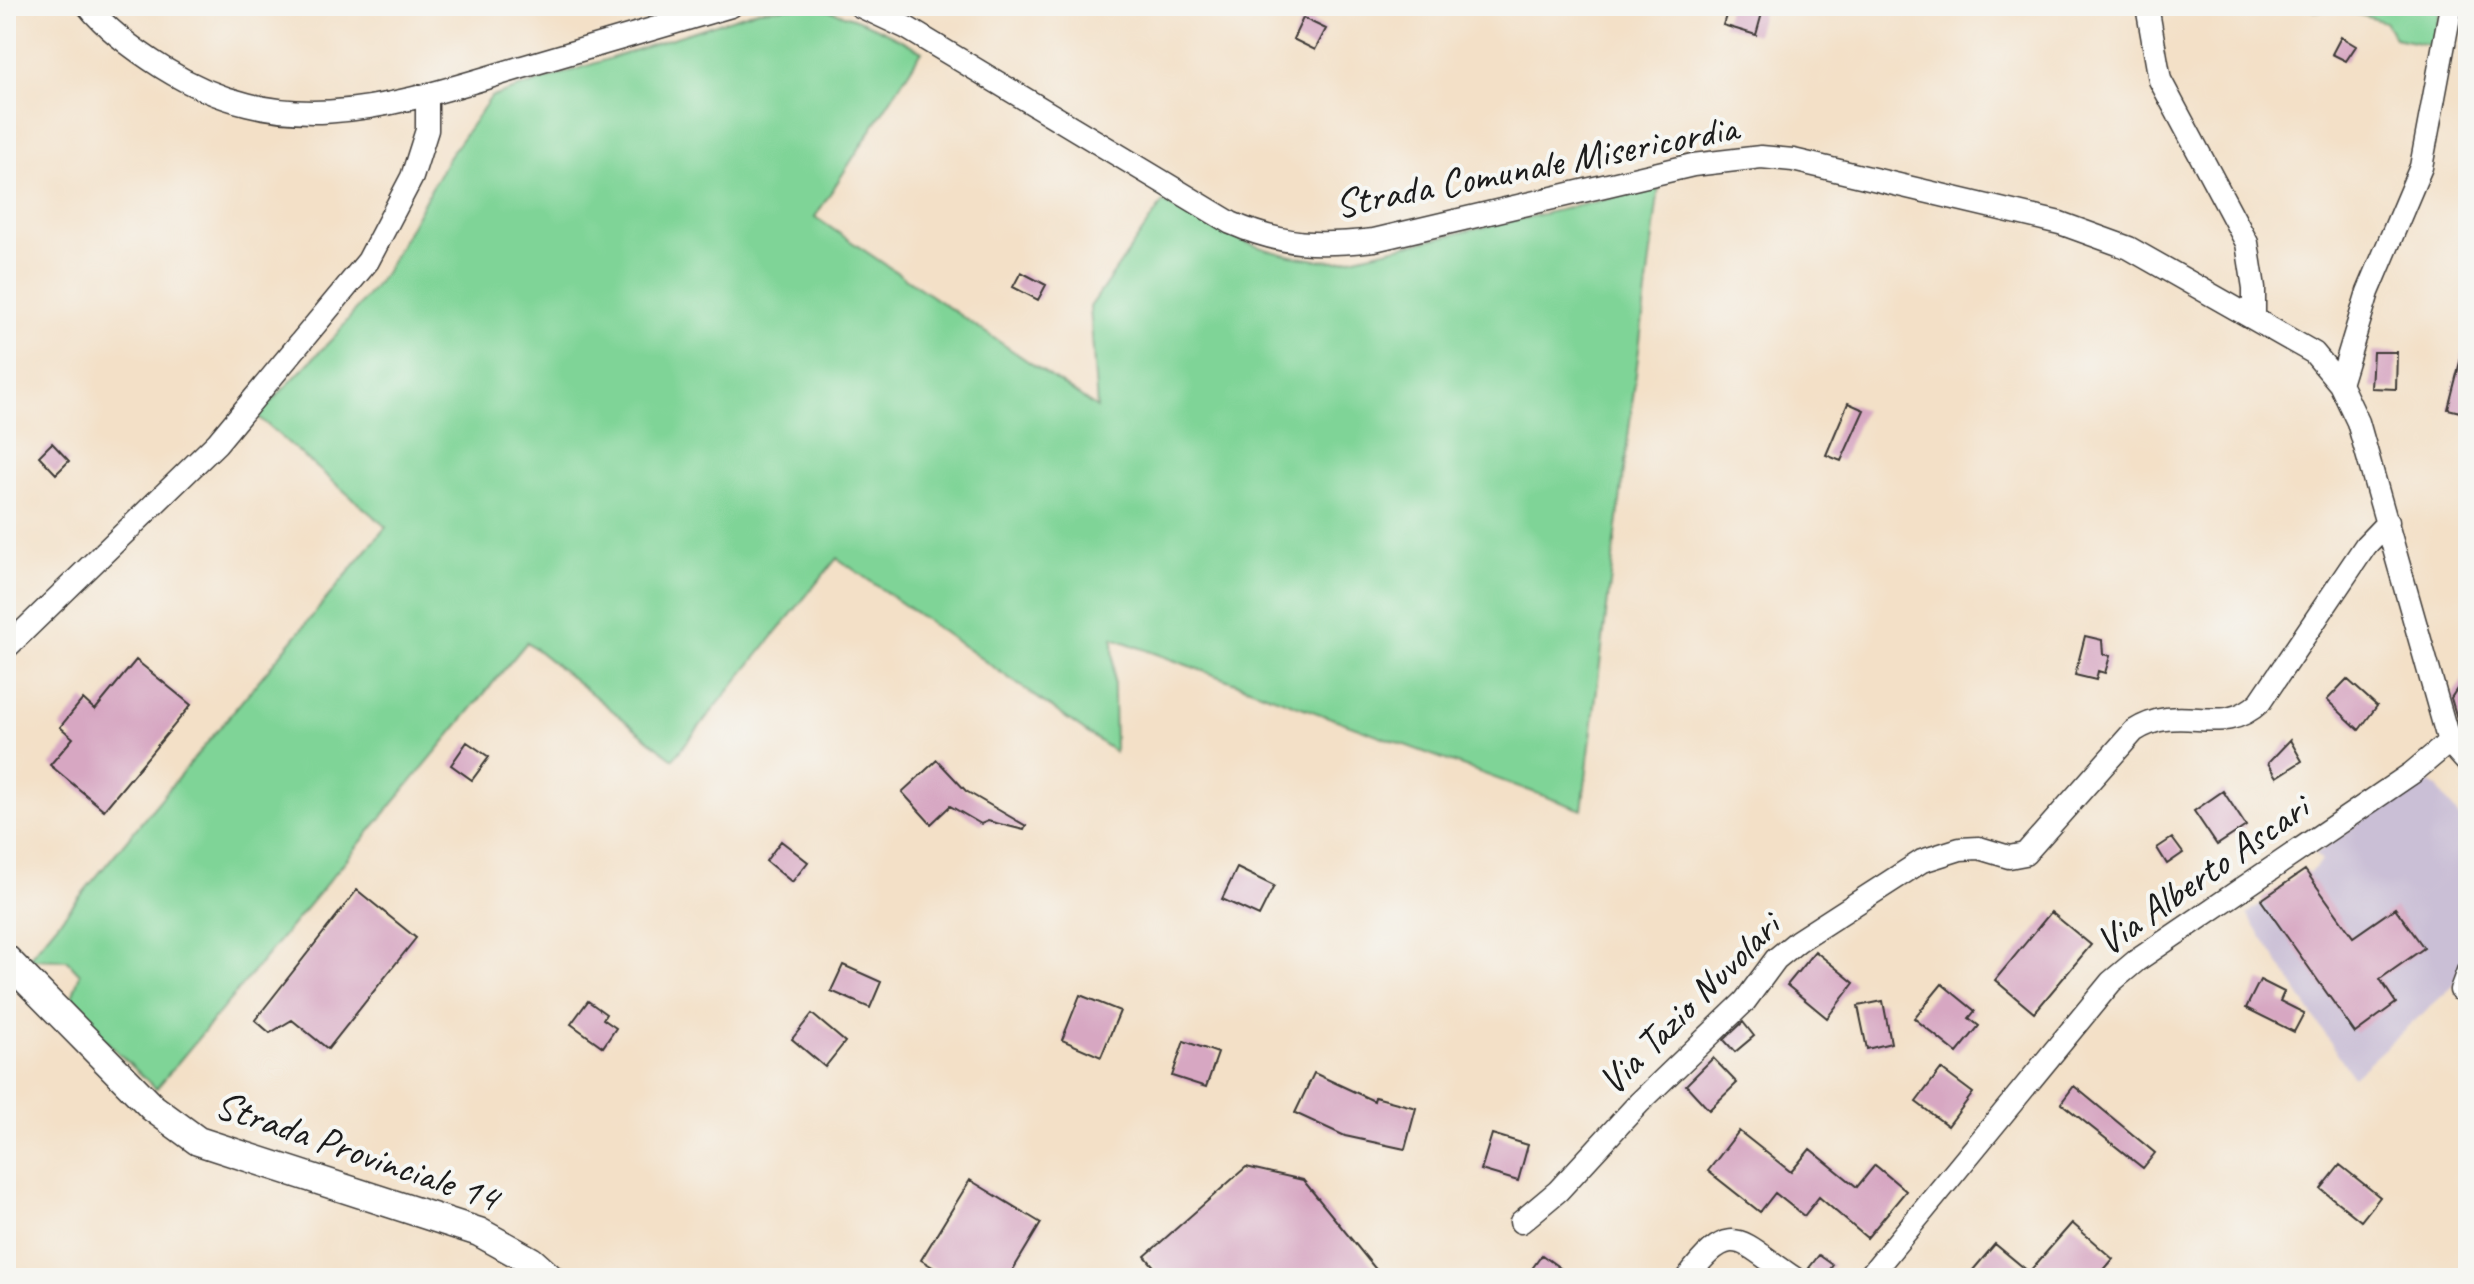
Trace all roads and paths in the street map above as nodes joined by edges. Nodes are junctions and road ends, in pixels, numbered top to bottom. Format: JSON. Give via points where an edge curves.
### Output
{"nodes":[{"id":1,"x":88,"y":6,"type":"edge"},
{"id":2,"x":731,"y":6,"type":"edge"},
{"id":3,"x":860,"y":6,"type":"edge"},
{"id":4,"x":2147,"y":6,"type":"edge"},
{"id":5,"x":2451,"y":6,"type":"edge"},
{"id":6,"x":427,"y":96,"type":"junction"},
{"id":7,"x":2254,"y":316,"type":"junction"},
{"id":8,"x":2340,"y":384,"type":"junction"},
{"id":9,"x":2388,"y":522,"type":"junction"},
{"id":10,"x":6,"y":648,"type":"edge"},
{"id":11,"x":2449,"y":742,"type":"junction"},
{"id":12,"x":2468,"y":763,"type":"edge"},
{"id":13,"x":6,"y":959,"type":"edge"},
{"id":14,"x":1521,"y":1222,"type":"dead end"},
{"id":15,"x":550,"y":1278,"type":"edge"},
{"id":16,"x":1687,"y":1278,"type":"edge"},
{"id":17,"x":1794,"y":1278,"type":"edge"},
{"id":18,"x":1868,"y":1278,"type":"edge"}],
"edges":[{"from":1,"to":6,"type":"street","via":[[170,72],[247,103],[318,113],[358,111]]},
{"from":2,"to":6,"type":"street"},
{"from":3,"to":7,"type":"street","name":"Strada Comunale Misericordia","via":[[907,28],[1231,223],[1268,239],[1331,245],[1374,240],[1693,165],[1761,157],[1793,160],[2096,234]]},
{"from":4,"to":7,"type":"street","via":[[2160,80],[2247,243]]},
{"from":5,"to":8,"type":"street","via":[[2421,167],[2368,292]]},
{"from":6,"to":10,"type":"street","via":[[427,130],[412,177],[368,261],[217,443]]},
{"from":7,"to":8,"type":"street","name":"Strada Comunale Misericordia","via":[[2314,353]]},
{"from":8,"to":9,"type":"street","name":"Strada Comunale Misericordia","via":[[2358,422]]},
{"from":9,"to":11,"type":"street","name":"Strada Comunale Misericordia"},
{"from":9,"to":14,"type":"street","name":"Via Tazio Nuvolari","via":[[2366,545],[2248,713],[2228,721],[2152,719],[2134,731],[2025,854],[2009,857],[1969,849],[1922,861],[1798,941],[1558,1191]]},
{"from":11,"to":12,"type":"street"},
{"from":11,"to":18,"type":"street","name":"Via Alberto Ascari","via":[[2111,982]]},
{"from":13,"to":15,"type":"main road","name":"Strada Provinciale 14","via":[[153,1108],[198,1141],[479,1232]]},
{"from":16,"to":17,"type":"street","via":[[1723,1240],[1738,1241]]}]}
